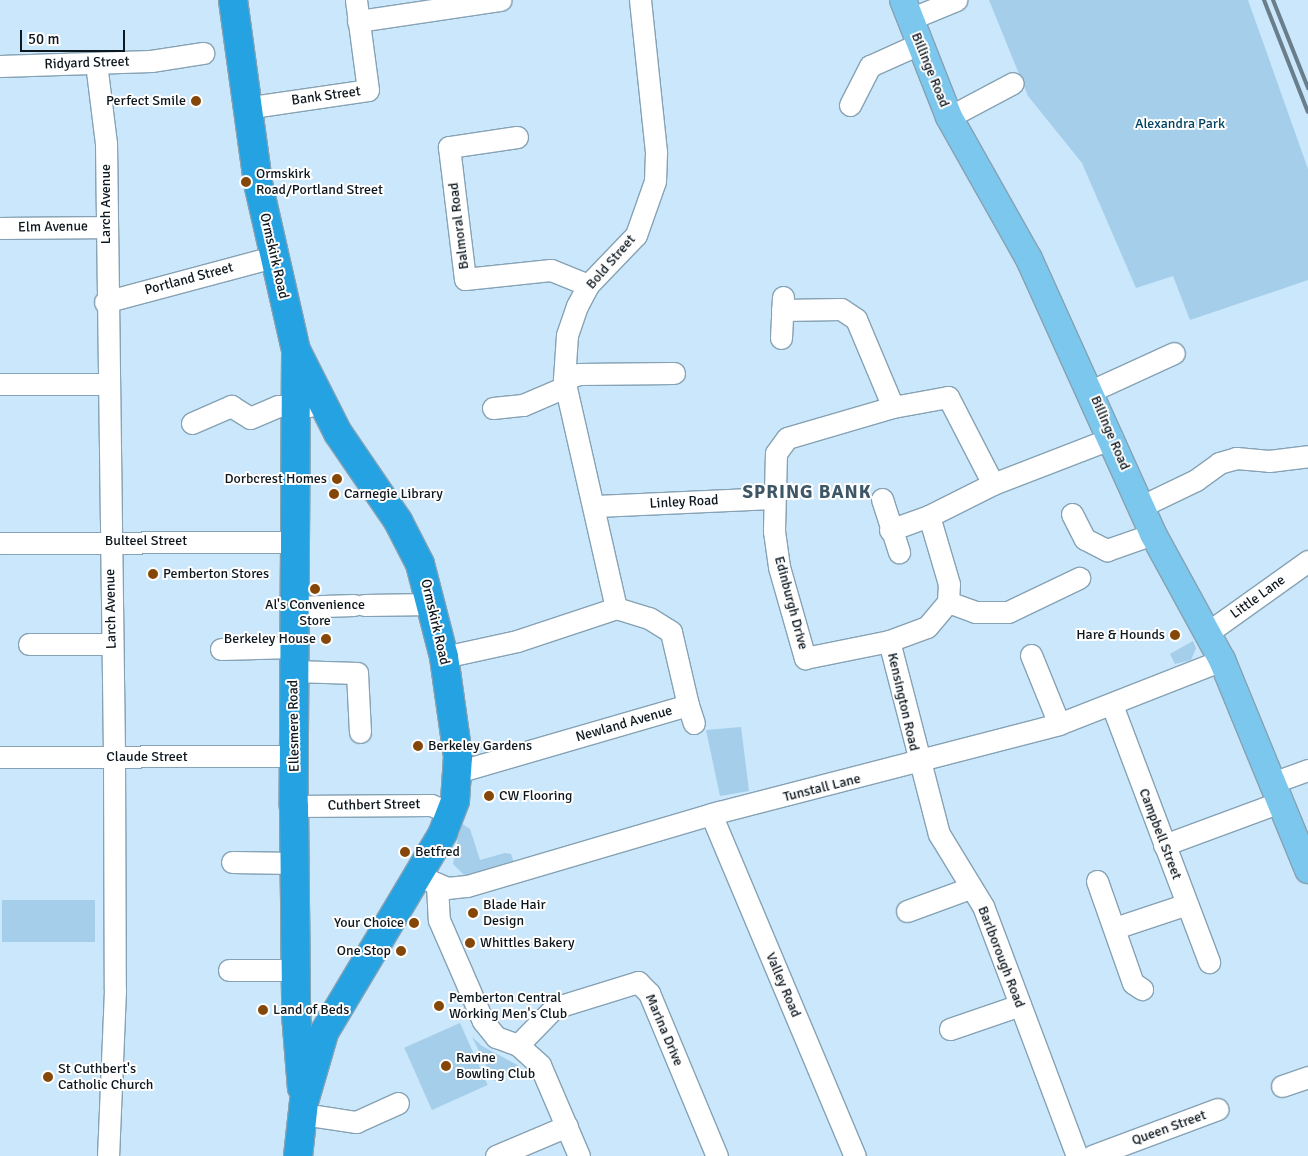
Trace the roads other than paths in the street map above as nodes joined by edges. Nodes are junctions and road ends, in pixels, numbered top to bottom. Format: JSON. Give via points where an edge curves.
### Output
{"nodes":[{"id":1,"x":233,"y":0,"type":"edge"},
{"id":2,"x":356,"y":0,"type":"edge"},
{"id":3,"x":500,"y":0,"type":"edge"},
{"id":4,"x":640,"y":0,"type":"edge"},
{"id":5,"x":956,"y":0,"type":"edge"},
{"id":6,"x":906,"y":9,"type":"edge"},
{"id":7,"x":358,"y":21,"type":"junction"},
{"id":8,"x":918,"y":44,"type":"junction"},
{"id":9,"x":203,"y":53,"type":"dead end"},
{"id":10,"x":96,"y":63,"type":"junction"},
{"id":11,"x":0,"y":66,"type":"edge"},
{"id":12,"x":1013,"y":83,"type":"dead end"},
{"id":13,"x":850,"y":105,"type":"dead end"},
{"id":14,"x":245,"y":108,"type":"junction"},
{"id":15,"x":949,"y":118,"type":"junction"},
{"id":16,"x":517,"y":136,"type":"dead end"},
{"id":17,"x":106,"y":227,"type":"junction"},
{"id":18,"x":0,"y":228,"type":"edge"},
{"id":19,"x":273,"y":257,"type":"junction"},
{"id":20,"x":588,"y":286,"type":"junction"},
{"id":21,"x":106,"y":302,"type":"junction"},
{"id":22,"x":781,"y":338,"type":"dead end"},
{"id":23,"x":296,"y":350,"type":"junction"},
{"id":24,"x":1174,"y":353,"type":"dead end"},
{"id":25,"x":674,"y":373,"type":"dead end"},
{"id":26,"x":564,"y":383,"type":"junction"},
{"id":27,"x":0,"y":384,"type":"edge"},
{"id":28,"x":108,"y":384,"type":"junction"},
{"id":29,"x":1091,"y":391,"type":"junction"},
{"id":30,"x":319,"y":402,"type":"junction"},
{"id":31,"x":293,"y":407,"type":"junction"},
{"id":32,"x":893,"y":407,"type":"junction"},
{"id":33,"x":486,"y":411,"type":"dead end"},
{"id":34,"x":192,"y":423,"type":"dead end"},
{"id":35,"x":338,"y":433,"type":"junction"},
{"id":36,"x":1112,"y":438,"type":"junction"},
{"id":37,"x":292,"y":445,"type":"junction"},
{"id":38,"x":1308,"y":456,"type":"edge"},
{"id":39,"x":993,"y":484,"type":"junction"},
{"id":40,"x":773,"y":498,"type":"junction"},
{"id":41,"x":882,"y":499,"type":"dead end"},
{"id":42,"x":596,"y":506,"type":"junction"},
{"id":43,"x":1142,"y":506,"type":"junction"},
{"id":44,"x":1072,"y":514,"type":"dead end"},
{"id":45,"x":929,"y":516,"type":"junction"},
{"id":46,"x":890,"y":530,"type":"junction"},
{"id":47,"x":1153,"y":534,"type":"junction"},
{"id":48,"x":111,"y":541,"type":"junction"},
{"id":49,"x":292,"y":542,"type":"junction"},
{"id":50,"x":0,"y":543,"type":"edge"},
{"id":51,"x":899,"y":552,"type":"dead end"},
{"id":52,"x":1308,"y":561,"type":"edge"},
{"id":53,"x":1080,"y":578,"type":"dead end"},
{"id":54,"x":948,"y":602,"type":"junction"},
{"id":55,"x":433,"y":604,"type":"junction"},
{"id":56,"x":292,"y":607,"type":"junction"},
{"id":57,"x":616,"y":608,"type":"junction"},
{"id":58,"x":1207,"y":633,"type":"junction"},
{"id":59,"x":889,"y":642,"type":"junction"},
{"id":60,"x":29,"y":644,"type":"dead end"},
{"id":61,"x":112,"y":644,"type":"junction"},
{"id":62,"x":221,"y":649,"type":"dead end"},
{"id":63,"x":1031,"y":655,"type":"dead end"},
{"id":64,"x":444,"y":657,"type":"junction"},
{"id":65,"x":293,"y":659,"type":"junction"},
{"id":66,"x":1222,"y":660,"type":"junction"},
{"id":67,"x":1112,"y":705,"type":"junction"},
{"id":68,"x":1059,"y":724,"type":"junction"},
{"id":69,"x":360,"y":732,"type":"dead end"},
{"id":70,"x":294,"y":756,"type":"junction"},
{"id":71,"x":0,"y":757,"type":"edge"},
{"id":72,"x":114,"y":757,"type":"junction"},
{"id":73,"x":918,"y":763,"type":"junction"},
{"id":74,"x":1308,"y":770,"type":"edge"},
{"id":75,"x":458,"y":772,"type":"junction"},
{"id":76,"x":1276,"y":792,"type":"junction"},
{"id":77,"x":294,"y":806,"type":"junction"},
{"id":78,"x":451,"y":813,"type":"junction"},
{"id":79,"x":711,"y":814,"type":"junction"},
{"id":80,"x":1164,"y":845,"type":"junction"},
{"id":81,"x":232,"y":862,"type":"dead end"},
{"id":82,"x":294,"y":863,"type":"junction"},
{"id":83,"x":1308,"y":870,"type":"edge"},
{"id":84,"x":428,"y":880,"type":"junction"},
{"id":85,"x":1097,"y":881,"type":"dead end"},
{"id":86,"x":970,"y":888,"type":"junction"},
{"id":87,"x":1187,"y":904,"type":"junction"},
{"id":88,"x":907,"y":910,"type":"dead end"},
{"id":89,"x":1115,"y":928,"type":"junction"},
{"id":90,"x":1209,"y":962,"type":"dead end"},
{"id":91,"x":228,"y":970,"type":"dead end"},
{"id":92,"x":296,"y":970,"type":"junction"},
{"id":93,"x":1134,"y":987,"type":"dead end"},
{"id":94,"x":1020,"y":1005,"type":"junction"},
{"id":95,"x":296,"y":1014,"type":"junction"},
{"id":96,"x":332,"y":1014,"type":"junction"},
{"id":97,"x":950,"y":1029,"type":"dead end"},
{"id":98,"x":518,"y":1046,"type":"junction"},
{"id":99,"x":1308,"y":1077,"type":"edge"},
{"id":100,"x":1282,"y":1086,"type":"dead end"},
{"id":101,"x":398,"y":1103,"type":"dead end"},
{"id":102,"x":304,"y":1108,"type":"junction"},
{"id":103,"x":1218,"y":1109,"type":"dead end"},
{"id":104,"x":567,"y":1126,"type":"junction"},
{"id":105,"x":108,"y":1156,"type":"edge"},
{"id":106,"x":298,"y":1156,"type":"edge"},
{"id":107,"x":496,"y":1156,"type":"edge"},
{"id":108,"x":579,"y":1156,"type":"edge"},
{"id":109,"x":717,"y":1156,"type":"edge"},
{"id":110,"x":855,"y":1156,"type":"edge"},
{"id":111,"x":1077,"y":1156,"type":"edge"},
{"id":112,"x":1092,"y":1156,"type":"edge"}],
"edges":[{"from":1,"to":14,"type":"highway","name":"Ormskirk Road"},
{"from":2,"to":7,"type":"street"},
{"from":3,"to":7,"type":"street"},
{"from":4,"to":20,"type":"street","name":"Bold Street","via":[[656,152],[655,181],[636,235]]},
{"from":5,"to":6,"type":"street"},
{"from":6,"to":8,"type":"main road","name":"Billinge Road"},
{"from":7,"to":14,"type":"street","name":"Bank Street","via":[[368,90]]},
{"from":8,"to":13,"type":"street","via":[[870,66]]},
{"from":8,"to":15,"type":"main road","name":"Billinge Road"},
{"from":9,"to":10,"type":"street","name":"Ridyard Street"},
{"from":10,"to":11,"type":"street","name":"Ridyard Street"},
{"from":10,"to":17,"type":"street","name":"Larch Avenue","via":[[106,143]]},
{"from":12,"to":15,"type":"street"},
{"from":14,"to":19,"type":"highway","name":"Ormskirk Road"},
{"from":15,"to":29,"type":"main road","name":"Billinge Road","via":[[1029,259]]},
{"from":16,"to":20,"type":"street","name":"Balmoral Road","via":[[449,147],[465,279],[551,270]]},
{"from":17,"to":18,"type":"street","name":"Elm Avenue"},
{"from":17,"to":21,"type":"street","name":"Larch Avenue"},
{"from":19,"to":21,"type":"street","name":"Portland Street"},
{"from":19,"to":23,"type":"highway","name":"Ormskirk Road"},
{"from":20,"to":26,"type":"street","name":"Bold Street","via":[[567,335]]},
{"from":21,"to":28,"type":"street","name":"Larch Avenue"},
{"from":22,"to":32,"type":"street","via":[[783,303],[840,309],[856,319]]},
{"from":23,"to":30,"type":"highway","name":"Ormskirk Road"},
{"from":23,"to":31,"type":"highway","name":"Ellesmere Road"},
{"from":24,"to":29,"type":"street"},
{"from":25,"to":26,"type":"street","via":[[579,374]]},
{"from":26,"to":33,"type":"street","via":[[523,405]]},
{"from":26,"to":42,"type":"street","name":"Bold Street"},
{"from":27,"to":28,"type":"street"},
{"from":28,"to":48,"type":"street","name":"Larch Avenue"},
{"from":29,"to":36,"type":"main road","name":"Billinge Road"},
{"from":30,"to":31,"type":"street"},
{"from":30,"to":35,"type":"highway","name":"Ormskirk Road"},
{"from":31,"to":34,"type":"street","via":[[278,406],[250,418],[231,406]]},
{"from":31,"to":37,"type":"highway","name":"Ellesmere Road"},
{"from":32,"to":39,"type":"street","name":"Edinburgh Drive","via":[[948,397]]},
{"from":32,"to":40,"type":"street","name":"Edinburgh Drive","via":[[787,438],[776,453]]},
{"from":35,"to":37,"type":"highway","via":[[312,429]]},
{"from":35,"to":55,"type":"highway","name":"Ormskirk Road","via":[[398,521]]},
{"from":36,"to":39,"type":"street"},
{"from":36,"to":43,"type":"main road","name":"Billinge Road"},
{"from":37,"to":49,"type":"highway","name":"Ellesmere Road"},
{"from":38,"to":43,"type":"street","via":[[1269,462],[1236,458],[1219,463],[1196,480]]},
{"from":39,"to":45,"type":"street"},
{"from":40,"to":42,"type":"street","name":"Linley Road"},
{"from":40,"to":59,"type":"street","name":"Edinburgh Drive","via":[[779,567],[805,658]]},
{"from":41,"to":46,"type":"street"},
{"from":42,"to":57,"type":"street","name":"Bold Street"},
{"from":43,"to":47,"type":"main road","name":"Billinge Road"},
{"from":44,"to":47,"type":"street","via":[[1085,539],[1106,550]]},
{"from":45,"to":46,"type":"street"},
{"from":45,"to":54,"type":"street","via":[[949,584]]},
{"from":46,"to":51,"type":"street"},
{"from":47,"to":58,"type":"main road","name":"Billinge Road"},
{"from":48,"to":49,"type":"street","name":"Bulteel Street"},
{"from":48,"to":50,"type":"street","name":"Bulteel Street"},
{"from":48,"to":61,"type":"street","name":"Larch Avenue"},
{"from":49,"to":56,"type":"highway","name":"Ellesmere Road"},
{"from":52,"to":58,"type":"street","name":"Little Lane"},
{"from":53,"to":54,"type":"street","via":[[1008,612],[975,612]]},
{"from":54,"to":59,"type":"street","name":"Edinburgh Drive","via":[[927,627]]},
{"from":55,"to":56,"type":"street"},
{"from":55,"to":64,"type":"highway","name":"Ormskirk Road"},
{"from":56,"to":65,"type":"highway","name":"Ellesmere Road"},
{"from":57,"to":64,"type":"street","via":[[517,641]]},
{"from":57,"to":75,"type":"street","name":"Newland Avenue","via":[[649,618],[671,632],[691,714]]},
{"from":58,"to":66,"type":"main road","name":"Billinge Road"},
{"from":59,"to":73,"type":"street","name":"Kensington Road"},
{"from":60,"to":61,"type":"street"},
{"from":61,"to":72,"type":"street","name":"Larch Avenue"},
{"from":62,"to":65,"type":"street"},
{"from":63,"to":68,"type":"street"},
{"from":64,"to":75,"type":"highway","name":"Ormskirk Road"},
{"from":65,"to":69,"type":"street","via":[[357,672]]},
{"from":65,"to":70,"type":"highway","name":"Ellesmere Road"},
{"from":66,"to":67,"type":"street","name":"Tunstall Lane"},
{"from":66,"to":76,"type":"main road","name":"Billinge Road"},
{"from":67,"to":68,"type":"street","name":"Tunstall Lane"},
{"from":67,"to":80,"type":"street","name":"Campbell Street"},
{"from":68,"to":73,"type":"street","name":"Tunstall Lane"},
{"from":70,"to":72,"type":"street","name":"Claude Street"},
{"from":70,"to":77,"type":"highway","name":"Ellesmere Road"},
{"from":71,"to":72,"type":"street","name":"Claude Street"},
{"from":72,"to":105,"type":"street","name":"Larch Avenue","via":[[115,990]]},
{"from":73,"to":79,"type":"street","name":"Tunstall Lane"},
{"from":73,"to":86,"type":"street","name":"Barlborough Road","via":[[940,834]]},
{"from":74,"to":76,"type":"street"},
{"from":75,"to":78,"type":"highway","name":"Ormskirk Road"},
{"from":76,"to":80,"type":"street"},
{"from":76,"to":83,"type":"main road","name":"Billinge Road"},
{"from":77,"to":78,"type":"street","name":"Cuthbert Street","via":[[431,804]]},
{"from":77,"to":82,"type":"highway","name":"Ellesmere Road"},
{"from":78,"to":84,"type":"highway","name":"Ormskirk Road"},
{"from":79,"to":84,"type":"street","name":"Tunstall Lane","via":[[467,886]]},
{"from":79,"to":110,"type":"street","name":"Valley Road"},
{"from":80,"to":87,"type":"street","name":"Campbell Street"},
{"from":81,"to":82,"type":"street"},
{"from":82,"to":92,"type":"highway","name":"Ellesmere Road"},
{"from":84,"to":96,"type":"highway","name":"Ormskirk Road"},
{"from":84,"to":98,"type":"street","via":[[439,920],[483,1021],[496,1037]]},
{"from":85,"to":89,"type":"street"},
{"from":86,"to":88,"type":"street"},
{"from":86,"to":94,"type":"street","name":"Barlborough Road","via":[[983,906]]},
{"from":87,"to":89,"type":"street"},
{"from":87,"to":90,"type":"street","name":"Campbell Street"},
{"from":89,"to":93,"type":"street"},
{"from":91,"to":92,"type":"street"},
{"from":92,"to":95,"type":"highway","name":"Ellesmere Road"},
{"from":94,"to":97,"type":"street","via":[[972,1029]]},
{"from":94,"to":111,"type":"street","name":"Barlborough Road"},
{"from":95,"to":96,"type":"highway","via":[[311,1023]]},
{"from":95,"to":102,"type":"highway","name":"Ellesmere Road"},
{"from":96,"to":102,"type":"highway","name":"Ormskirk Road"},
{"from":98,"to":104,"type":"street","via":[[540,1065]]},
{"from":98,"to":109,"type":"street","name":"Marina Drive","via":[[554,1008],[638,982],[649,993]]},
{"from":99,"to":100,"type":"street"},
{"from":101,"to":102,"type":"street","via":[[356,1122]]},
{"from":102,"to":106,"type":"highway","name":"Ormskirk Road"},
{"from":103,"to":112,"type":"street","name":"Queen Street"},
{"from":104,"to":107,"type":"street"},
{"from":104,"to":108,"type":"street"}]}
